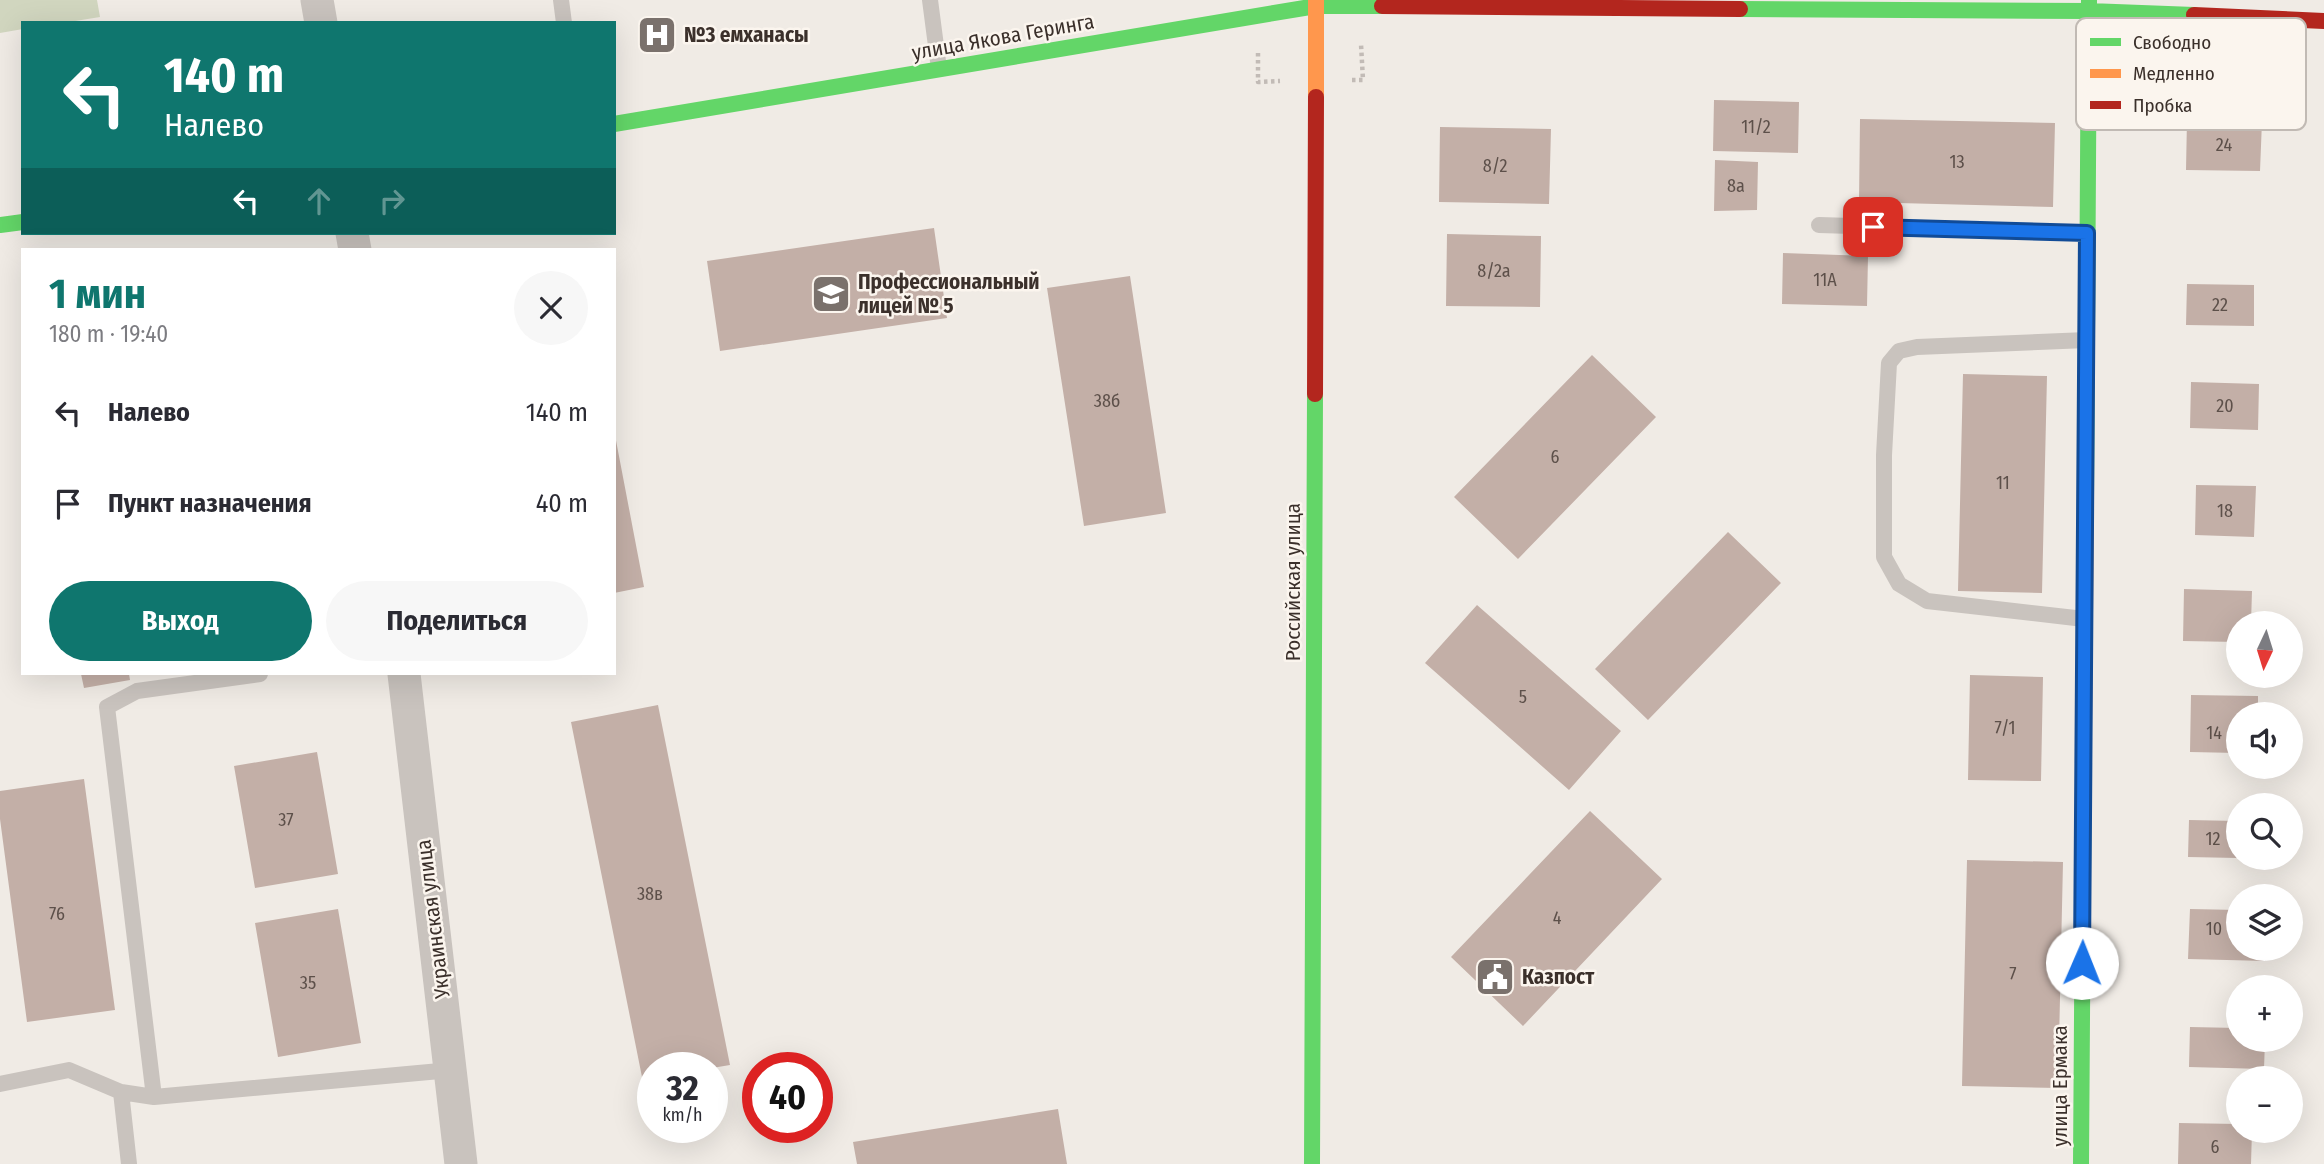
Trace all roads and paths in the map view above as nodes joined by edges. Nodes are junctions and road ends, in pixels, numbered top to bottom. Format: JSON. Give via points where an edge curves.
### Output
{"nodes":[{"id":1,"x":317,"y":0,"type":"edge"},
{"id":2,"x":561,"y":0,"type":"edge"},
{"id":3,"x":930,"y":0,"type":"edge"},
{"id":4,"x":1316,"y":3,"type":"edge"},
{"id":5,"x":1608,"y":4,"type":"edge"},
{"id":6,"x":1788,"y":5,"type":"edge"},
{"id":7,"x":2089,"y":5,"type":"edge"},
{"id":8,"x":2280,"y":18,"type":"edge"},
{"id":9,"x":2306,"y":20,"type":"edge"},
{"id":10,"x":321,"y":21,"type":"edge"},
{"id":11,"x":564,"y":21,"type":"edge"},
{"id":12,"x":2324,"y":21,"type":"edge"},
{"id":13,"x":939,"y":69,"type":"junction"},
{"id":14,"x":616,"y":124,"type":"edge"},
{"id":15,"x":2088,"y":130,"type":"edge"},
{"id":16,"x":21,"y":222,"type":"edge"},
{"id":17,"x":1819,"y":225,"type":"dead end"},
{"id":18,"x":0,"y":226,"type":"edge"},
{"id":19,"x":2087,"y":233,"type":"junction"},
{"id":20,"x":2087,"y":340,"type":"junction"},
{"id":21,"x":2084,"y":619,"type":"junction"},
{"id":22,"x":253,"y":675,"type":"edge"},
{"id":23,"x":404,"y":675,"type":"edge"},
{"id":24,"x":450,"y":1070,"type":"junction"},
{"id":25,"x":0,"y":1084,"type":"edge"},
{"id":26,"x":121,"y":1092,"type":"junction"},
{"id":27,"x":155,"y":1097,"type":"junction"},
{"id":28,"x":128,"y":1164,"type":"edge"},
{"id":29,"x":461,"y":1164,"type":"edge"},
{"id":30,"x":1312,"y":1164,"type":"edge"},
{"id":31,"x":2081,"y":1164,"type":"edge"}],
"edges":[{"from":1,"to":10,"type":"street"},
{"from":2,"to":11,"type":"lane"},
{"from":3,"to":13,"type":"lane"},
{"from":4,"to":5,"type":"street","name":"улица Якова Геринга"},
{"from":4,"to":13,"type":"street","name":"улица Якова Геринга"},
{"from":4,"to":30,"type":"street","name":"Российская улица"},
{"from":5,"to":6,"type":"street","name":"улица Якова Геринга"},
{"from":6,"to":7,"type":"street","name":"улица Якова Геринга"},
{"from":7,"to":8,"type":"street","name":"улица Якова Геринга"},
{"from":9,"to":12,"type":"street","name":"улица Якова Геринга"},
{"from":13,"to":14,"type":"street","name":"улица Якова Геринга"},
{"from":15,"to":19,"type":"street","name":"улица Ермака"},
{"from":16,"to":18,"type":"street"},
{"from":17,"to":19,"type":"lane"},
{"from":19,"to":20,"type":"street","name":"улица Ермака"},
{"from":20,"to":21,"type":"street","name":"улица Ермака"},
{"from":20,"to":21,"type":"lane","via":[[1899,351],[1889,363],[1884,455],[1884,557],[1899,584],[1927,601]]},
{"from":21,"to":31,"type":"street","name":"улица Ермака"},
{"from":22,"to":27,"type":"lane","via":[[137,691],[107,707]]},
{"from":23,"to":24,"type":"street","name":"Украинская улица"},
{"from":24,"to":27,"type":"lane"},
{"from":24,"to":29,"type":"street","name":"Украинская улица"},
{"from":25,"to":26,"type":"lane","via":[[69,1070]]},
{"from":26,"to":27,"type":"lane"},
{"from":26,"to":28,"type":"lane"}]}
